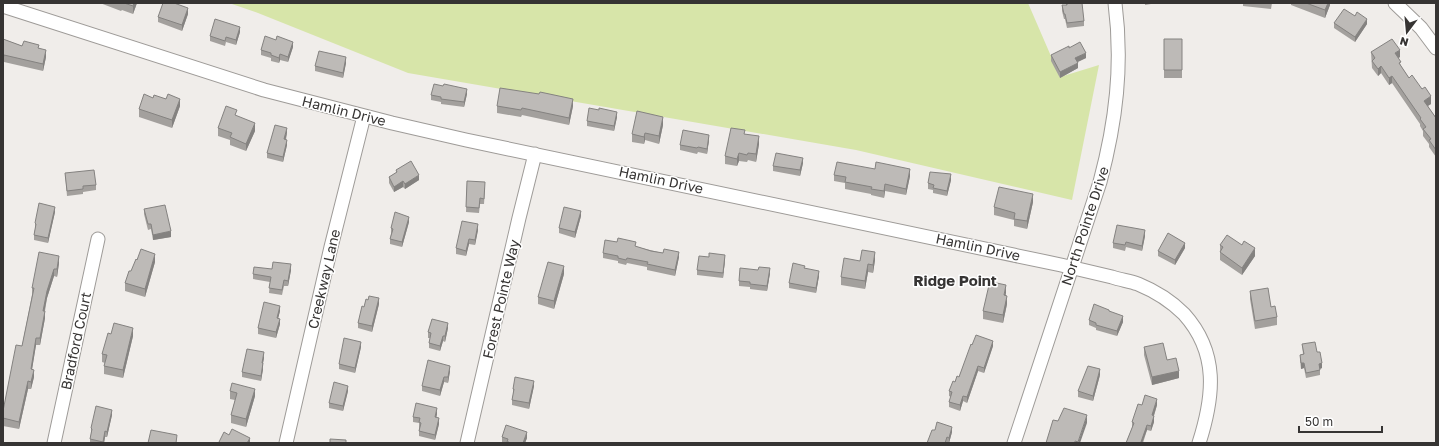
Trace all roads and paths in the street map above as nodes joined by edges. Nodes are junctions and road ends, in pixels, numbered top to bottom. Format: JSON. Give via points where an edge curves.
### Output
{"nodes":[{"id":1,"x":1115,"y":3,"type":"edge"},
{"id":2,"x":1395,"y":3,"type":"edge"},
{"id":3,"x":3,"y":6,"type":"edge"},
{"id":4,"x":1436,"y":48,"type":"edge"},
{"id":5,"x":364,"y":116,"type":"junction"},
{"id":6,"x":535,"y":154,"type":"junction"},
{"id":7,"x":98,"y":239,"type":"dead end"},
{"id":8,"x":1072,"y":267,"type":"junction"},
{"id":9,"x":54,"y":443,"type":"edge"},
{"id":10,"x":286,"y":443,"type":"edge"},
{"id":11,"x":467,"y":443,"type":"edge"},
{"id":12,"x":1014,"y":443,"type":"edge"},
{"id":13,"x":1199,"y":443,"type":"edge"}],
"edges":[{"from":1,"to":8,"type":"street","name":"North Pointe Drive","via":[[1119,50],[1116,109],[1100,182]]},
{"from":2,"to":4,"type":"street","via":[[1421,28]]},
{"from":3,"to":5,"type":"street","name":"Hamlin Drive","via":[[264,90]]},
{"from":5,"to":6,"type":"street","name":"Hamlin Drive"},
{"from":5,"to":10,"type":"street","name":"Creekway Lane"},
{"from":6,"to":8,"type":"street","name":"Hamlin Drive"},
{"from":6,"to":11,"type":"street","name":"Forest Pointe Way"},
{"from":7,"to":9,"type":"street","name":"Bradford Court"},
{"from":8,"to":12,"type":"street","name":"North Pointe Drive"},
{"from":8,"to":13,"type":"street","name":"Hamlin Drive","via":[[1138,284],[1154,291],[1179,309],[1191,322],[1201,337],[1210,365],[1210,397]]}]}
